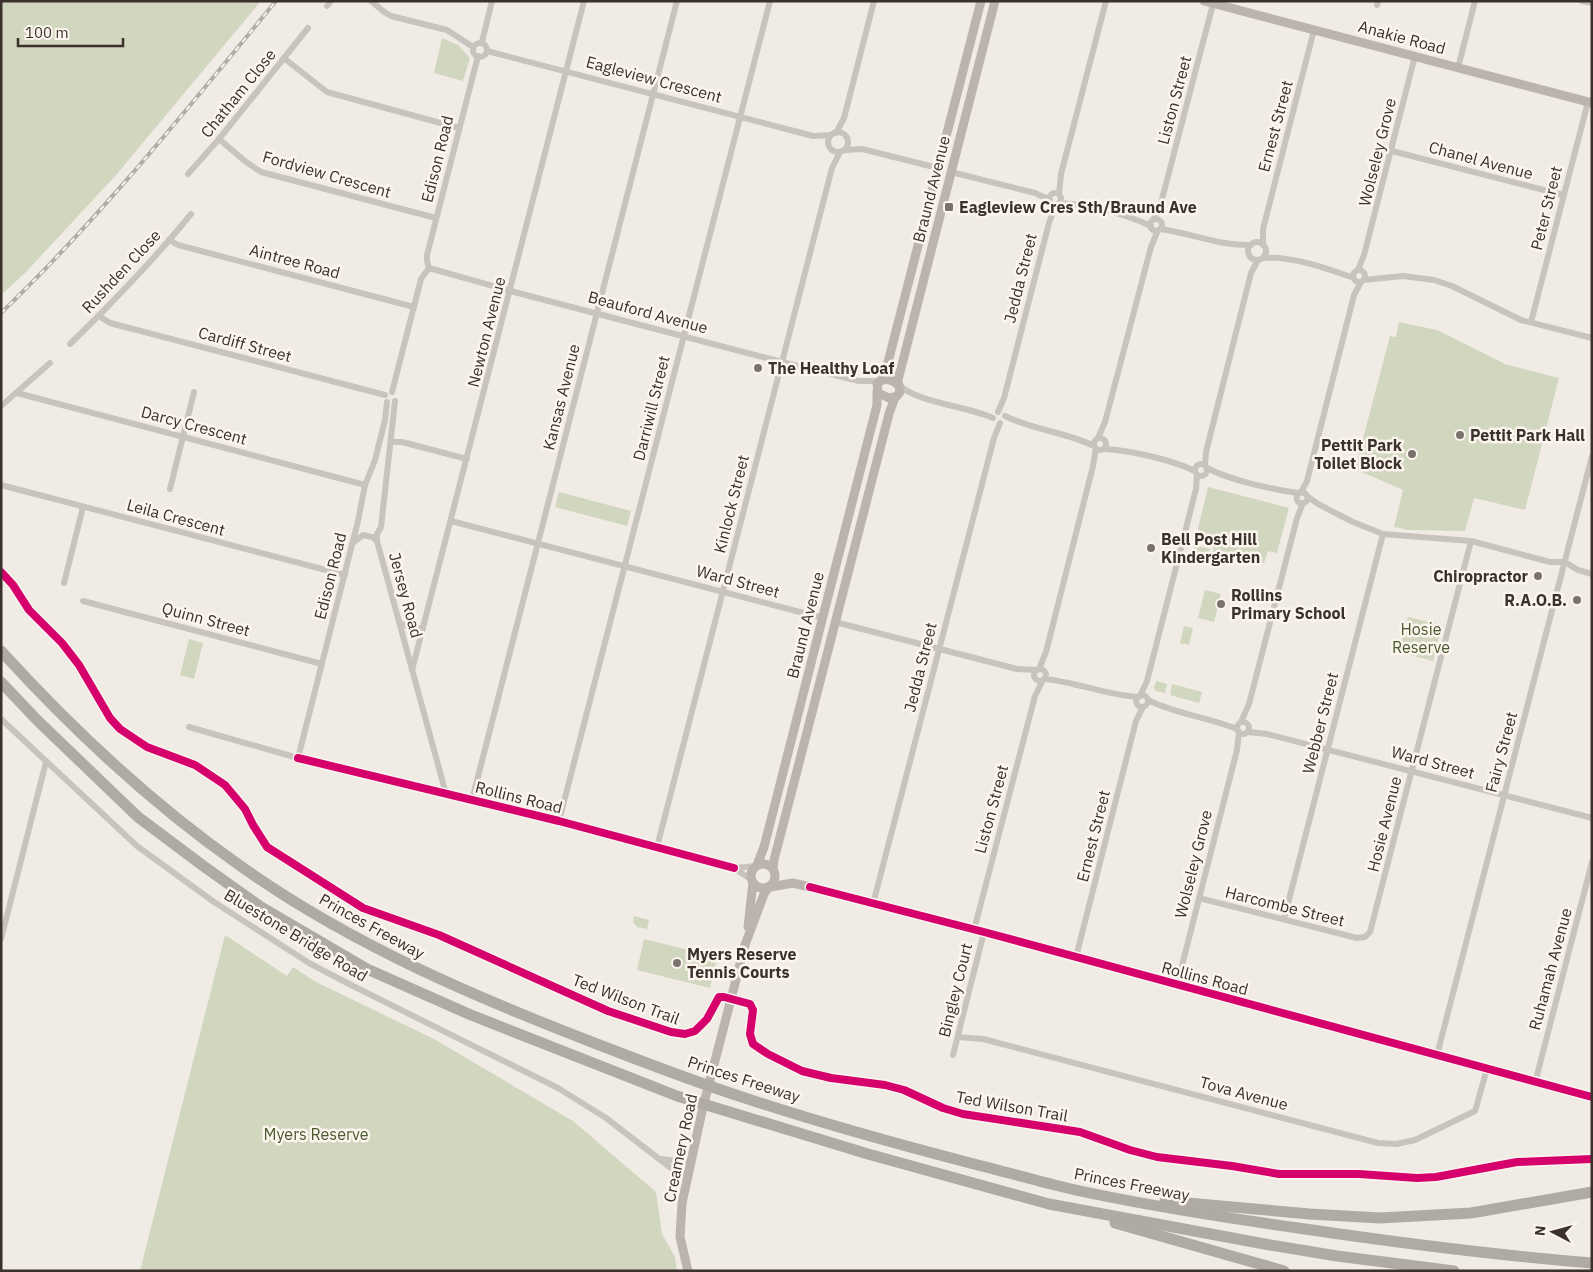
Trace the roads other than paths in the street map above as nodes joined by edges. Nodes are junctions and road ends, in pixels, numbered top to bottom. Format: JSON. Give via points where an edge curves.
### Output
{"nodes":[{"id":1,"x":371,"y":1,"type":"edge"},
{"id":2,"x":492,"y":1,"type":"edge"},
{"id":3,"x":584,"y":1,"type":"edge"},
{"id":4,"x":677,"y":1,"type":"edge"},
{"id":5,"x":770,"y":1,"type":"edge"},
{"id":6,"x":874,"y":1,"type":"edge"},
{"id":7,"x":982,"y":1,"type":"edge"},
{"id":8,"x":995,"y":1,"type":"edge"},
{"id":9,"x":1106,"y":1,"type":"edge"},
{"id":10,"x":1475,"y":1,"type":"edge"},
{"id":11,"x":1582,"y":1,"type":"edge"},
{"id":12,"x":1209,"y":2,"type":"edge"},
{"id":13,"x":1592,"y":3,"type":"edge"},
{"id":14,"x":308,"y":28,"type":"dead end"},
{"id":15,"x":1314,"y":30,"type":"junction"},
{"id":16,"x":972,"y":37,"type":"junction"},
{"id":17,"x":985,"y":40,"type":"junction"},
{"id":18,"x":482,"y":42,"type":"junction"},
{"id":19,"x":473,"y":47,"type":"junction"},
{"id":20,"x":487,"y":52,"type":"junction"},
{"id":21,"x":478,"y":56,"type":"junction"},
{"id":22,"x":1415,"y":56,"type":"junction"},
{"id":23,"x":285,"y":59,"type":"junction"},
{"id":24,"x":1458,"y":68,"type":"junction"},
{"id":25,"x":566,"y":71,"type":"junction"},
{"id":26,"x":653,"y":94,"type":"junction"},
{"id":27,"x":1590,"y":102,"type":"edge"},
{"id":28,"x":740,"y":117,"type":"junction"},
{"id":29,"x":844,"y":118,"type":"junction"},
{"id":30,"x":459,"y":128,"type":"junction"},
{"id":31,"x":834,"y":134,"type":"junction"},
{"id":32,"x":813,"y":136,"type":"junction"},
{"id":33,"x":846,"y":138,"type":"junction"},
{"id":34,"x":220,"y":139,"type":"junction"},
{"id":35,"x":830,"y":147,"type":"junction"},
{"id":36,"x":862,"y":149,"type":"junction"},
{"id":37,"x":842,"y":151,"type":"junction"},
{"id":38,"x":1392,"y":151,"type":"junction"},
{"id":39,"x":832,"y":168,"type":"junction"},
{"id":40,"x":938,"y":168,"type":"junction"},
{"id":41,"x":951,"y":172,"type":"junction"},
{"id":42,"x":188,"y":174,"type":"dead end"},
{"id":43,"x":1563,"y":196,"type":"junction"},
{"id":44,"x":1055,"y":198,"type":"junction"},
{"id":45,"x":190,"y":214,"type":"dead end"},
{"id":46,"x":436,"y":218,"type":"junction"},
{"id":47,"x":1156,"y":225,"type":"junction"},
{"id":48,"x":1263,"y":229,"type":"junction"},
{"id":49,"x":169,"y":240,"type":"junction"},
{"id":50,"x":1253,"y":244,"type":"junction"},
{"id":51,"x":1236,"y":245,"type":"junction"},
{"id":52,"x":1264,"y":247,"type":"junction"},
{"id":53,"x":1250,"y":255,"type":"junction"},
{"id":54,"x":1278,"y":257,"type":"junction"},
{"id":55,"x":1261,"y":259,"type":"junction"},
{"id":56,"x":430,"y":268,"type":"junction"},
{"id":57,"x":1251,"y":272,"type":"junction"},
{"id":58,"x":1359,"y":276,"type":"junction"},
{"id":59,"x":510,"y":291,"type":"junction"},
{"id":60,"x":414,"y":307,"type":"junction"},
{"id":61,"x":597,"y":313,"type":"junction"},
{"id":62,"x":99,"y":316,"type":"junction"},
{"id":63,"x":1531,"y":322,"type":"junction"},
{"id":64,"x":684,"y":336,"type":"junction"},
{"id":65,"x":1592,"y":338,"type":"edge"},
{"id":66,"x":70,"y":344,"type":"dead end"},
{"id":67,"x":50,"y":362,"type":"dead end"},
{"id":68,"x":782,"y":362,"type":"junction"},
{"id":69,"x":881,"y":380,"type":"junction"},
{"id":70,"x":859,"y":381,"type":"junction"},
{"id":71,"x":898,"y":384,"type":"junction"},
{"id":72,"x":194,"y":392,"type":"dead end"},
{"id":73,"x":392,"y":392,"type":"junction"},
{"id":74,"x":877,"y":392,"type":"junction"},
{"id":75,"x":17,"y":393,"type":"junction"},
{"id":76,"x":914,"y":395,"type":"junction"},
{"id":77,"x":896,"y":397,"type":"junction"},
{"id":78,"x":386,"y":399,"type":"junction"},
{"id":79,"x":395,"y":401,"type":"junction"},
{"id":80,"x":1,"y":406,"type":"edge"},
{"id":81,"x":999,"y":417,"type":"junction"},
{"id":82,"x":183,"y":437,"type":"junction"},
{"id":83,"x":392,"y":442,"type":"junction"},
{"id":84,"x":1100,"y":444,"type":"junction"},
{"id":85,"x":1592,"y":456,"type":"edge"},
{"id":86,"x":467,"y":459,"type":"junction"},
{"id":87,"x":1201,"y":470,"type":"junction"},
{"id":88,"x":1,"y":485,"type":"edge"},
{"id":89,"x":365,"y":485,"type":"junction"},
{"id":90,"x":170,"y":488,"type":"dead end"},
{"id":91,"x":1302,"y":498,"type":"junction"},
{"id":92,"x":83,"y":507,"type":"junction"},
{"id":93,"x":358,"y":521,"type":"junction"},
{"id":94,"x":451,"y":521,"type":"junction"},
{"id":95,"x":1383,"y":534,"type":"junction"},
{"id":96,"x":363,"y":535,"type":"junction"},
{"id":97,"x":375,"y":537,"type":"junction"},
{"id":98,"x":1471,"y":541,"type":"junction"},
{"id":99,"x":352,"y":544,"type":"junction"},
{"id":100,"x":538,"y":544,"type":"junction"},
{"id":101,"x":1565,"y":562,"type":"junction"},
{"id":102,"x":625,"y":566,"type":"junction"},
{"id":103,"x":1592,"y":574,"type":"edge"},
{"id":104,"x":344,"y":575,"type":"junction"},
{"id":105,"x":64,"y":583,"type":"dead end"},
{"id":106,"x":722,"y":592,"type":"junction"},
{"id":107,"x":83,"y":601,"type":"dead end"},
{"id":108,"x":823,"y":618,"type":"junction"},
{"id":109,"x":835,"y":622,"type":"junction"},
{"id":110,"x":400,"y":624,"type":"junction"},
{"id":111,"x":423,"y":629,"type":"junction"},
{"id":112,"x":939,"y":648,"type":"junction"},
{"id":113,"x":1,"y":651,"type":"edge"},
{"id":114,"x":322,"y":664,"type":"junction"},
{"id":115,"x":412,"y":670,"type":"junction"},
{"id":116,"x":1041,"y":675,"type":"junction"},
{"id":117,"x":1,"y":682,"type":"edge"},
{"id":118,"x":1142,"y":702,"type":"junction"},
{"id":119,"x":1,"y":720,"type":"edge"},
{"id":120,"x":189,"y":727,"type":"dead end"},
{"id":121,"x":1243,"y":728,"type":"junction"},
{"id":122,"x":1327,"y":750,"type":"junction"},
{"id":123,"x":298,"y":758,"type":"junction"},
{"id":124,"x":46,"y":762,"type":"junction"},
{"id":125,"x":1411,"y":772,"type":"junction"},
{"id":126,"x":446,"y":794,"type":"junction"},
{"id":127,"x":1503,"y":796,"type":"junction"},
{"id":128,"x":472,"y":800,"type":"junction"},
{"id":129,"x":1592,"y":818,"type":"edge"},
{"id":130,"x":559,"y":821,"type":"junction"},
{"id":131,"x":657,"y":847,"type":"junction"},
{"id":132,"x":1592,"y":862,"type":"edge"},
{"id":133,"x":756,"y":866,"type":"junction"},
{"id":134,"x":734,"y":868,"type":"junction"},
{"id":135,"x":774,"y":870,"type":"junction"},
{"id":136,"x":752,"y":881,"type":"junction"},
{"id":137,"x":793,"y":883,"type":"junction"},
{"id":138,"x":769,"y":887,"type":"junction"},
{"id":139,"x":1199,"y":898,"type":"junction"},
{"id":140,"x":873,"y":904,"type":"junction"},
{"id":141,"x":1284,"y":919,"type":"junction"},
{"id":142,"x":979,"y":931,"type":"junction"},
{"id":143,"x":1365,"y":937,"type":"joint"},
{"id":144,"x":1,"y":939,"type":"edge"},
{"id":145,"x":745,"y":945,"type":"junction"},
{"id":146,"x":1076,"y":958,"type":"junction"},
{"id":147,"x":1177,"y":985,"type":"junction"},
{"id":148,"x":958,"y":1037,"type":"junction"},
{"id":149,"x":953,"y":1054,"type":"dead end"},
{"id":150,"x":1437,"y":1055,"type":"junction"},
{"id":151,"x":1488,"y":1069,"type":"junction"},
{"id":152,"x":1535,"y":1083,"type":"junction"},
{"id":153,"x":1592,"y":1097,"type":"edge"},
{"id":154,"x":661,"y":1158,"type":"junction"},
{"id":155,"x":691,"y":1163,"type":"junction"},
{"id":156,"x":688,"y":1174,"type":"junction"},
{"id":157,"x":1592,"y":1192,"type":"edge"},
{"id":158,"x":1114,"y":1197,"type":"junction"},
{"id":159,"x":1592,"y":1197,"type":"edge"},
{"id":160,"x":1557,"y":1199,"type":"junction"},
{"id":161,"x":1049,"y":1204,"type":"junction"},
{"id":162,"x":1592,"y":1263,"type":"edge"},
{"id":163,"x":688,"y":1271,"type":"edge"},
{"id":164,"x":1284,"y":1271,"type":"edge"},
{"id":165,"x":1454,"y":1271,"type":"edge"}],
"edges":[{"from":1,"to":19,"type":"street","via":[[391,16],[447,30]]},
{"from":2,"to":18,"type":"street"},
{"from":3,"to":25,"type":"street","name":"Newton Avenue"},
{"from":4,"to":26,"type":"street","name":"Kansas Avenue"},
{"from":5,"to":28,"type":"street","name":"Darriwill Street"},
{"from":6,"to":29,"type":"street"},
{"from":7,"to":16,"type":"street","name":"Braund Avenue"},
{"from":8,"to":17,"type":"street","name":"Braund Avenue"},
{"from":9,"to":44,"type":"street","name":"Jedda Street"},
{"from":10,"to":24,"type":"street"},
{"from":11,"to":13,"type":"street"},
{"from":12,"to":15,"type":"street","name":"Anakie Road"},
{"from":12,"to":47,"type":"street","name":"Liston Street"},
{"from":14,"to":23,"type":"street","name":"Chatham Close"},
{"from":15,"to":22,"type":"street","name":"Anakie Road"},
{"from":15,"to":48,"type":"street","name":"Ernest Street"},
{"from":16,"to":17,"type":"street"},
{"from":16,"to":40,"type":"street","name":"Braund Avenue"},
{"from":17,"to":41,"type":"street","name":"Braund Avenue"},
{"from":18,"to":19,"type":"street"},
{"from":18,"to":20,"type":"street"},
{"from":19,"to":21,"type":"street"},
{"from":20,"to":21,"type":"street"},
{"from":20,"to":25,"type":"street","name":"Eagleview Crescent"},
{"from":21,"to":30,"type":"street","name":"Edison Road"},
{"from":22,"to":24,"type":"street","name":"Anakie Road"},
{"from":22,"to":38,"type":"street","name":"Wolseley Grove"},
{"from":23,"to":30,"type":"street","via":[[327,92]]},
{"from":23,"to":34,"type":"street","name":"Chatham Close"},
{"from":24,"to":27,"type":"street","name":"Anakie Road"},
{"from":25,"to":26,"type":"street","name":"Eagleview Crescent"},
{"from":25,"to":59,"type":"street","name":"Newton Avenue"},
{"from":26,"to":28,"type":"street","name":"Eagleview Crescent"},
{"from":26,"to":61,"type":"street","name":"Kansas Avenue"},
{"from":27,"to":43,"type":"street","name":"Peter Street"},
{"from":28,"to":32,"type":"street","name":"Eagleview Crescent"},
{"from":28,"to":64,"type":"street","name":"Darriwill Street"},
{"from":29,"to":31,"type":"street"},
{"from":29,"to":33,"type":"street"},
{"from":30,"to":46,"type":"street","name":"Edison Road"},
{"from":31,"to":32,"type":"street","name":"Eagleview Crescent"},
{"from":31,"to":33,"type":"street","name":"Eagleview Crescent"},
{"from":31,"to":35,"type":"street","name":"Kinlock Street"},
{"from":32,"to":35,"type":"street","name":"Eagleview Crescent"},
{"from":33,"to":36,"type":"street"},
{"from":33,"to":37,"type":"street","name":"Kinlock Street"},
{"from":34,"to":42,"type":"street","name":"Chatham Close"},
{"from":34,"to":46,"type":"street","name":"Fordview Crescent","via":[[261,172]]},
{"from":35,"to":37,"type":"street","name":"Eagleview Crescent"},
{"from":35,"to":39,"type":"street","name":"Kinlock Street"},
{"from":36,"to":37,"type":"street"},
{"from":36,"to":40,"type":"street"},
{"from":37,"to":39,"type":"street","name":"Kinlock Street"},
{"from":38,"to":43,"type":"street","name":"Chanel Avenue"},
{"from":38,"to":58,"type":"street","name":"Wolseley Grove"},
{"from":39,"to":68,"type":"street","name":"Kinlock Street"},
{"from":40,"to":41,"type":"street"},
{"from":40,"to":69,"type":"street","name":"Braund Avenue"},
{"from":41,"to":44,"type":"street"},
{"from":41,"to":71,"type":"street","name":"Braund Avenue"},
{"from":43,"to":63,"type":"street","name":"Peter Street"},
{"from":44,"to":47,"type":"street"},
{"from":44,"to":81,"type":"street","name":"Jedda Street"},
{"from":45,"to":49,"type":"street","name":"Rushden Close"},
{"from":46,"to":56,"type":"street","name":"Edison Road","via":[[427,255]]},
{"from":47,"to":51,"type":"street"},
{"from":47,"to":84,"type":"street","name":"Liston Street"},
{"from":48,"to":50,"type":"street","name":"Ernest Street"},
{"from":48,"to":52,"type":"street","name":"Ernest Street"},
{"from":49,"to":60,"type":"street","name":"Aintree Road"},
{"from":49,"to":62,"type":"street","name":"Rushden Close"},
{"from":50,"to":51,"type":"street"},
{"from":50,"to":52,"type":"street"},
{"from":50,"to":53,"type":"street","name":"Ernest Street"},
{"from":51,"to":53,"type":"street"},
{"from":52,"to":54,"type":"street"},
{"from":52,"to":55,"type":"street","name":"Ernest Street"},
{"from":53,"to":55,"type":"street"},
{"from":53,"to":57,"type":"street","name":"Ernest Street"},
{"from":54,"to":55,"type":"street"},
{"from":54,"to":58,"type":"street"},
{"from":55,"to":57,"type":"street","name":"Ernest Street"},
{"from":56,"to":59,"type":"street","name":"Beauford Avenue"},
{"from":56,"to":60,"type":"street","name":"Edison Road","via":[[421,279]]},
{"from":57,"to":87,"type":"street","name":"Ernest Street"},
{"from":58,"to":63,"type":"street","via":[[1434,280]]},
{"from":58,"to":91,"type":"street","name":"Wolseley Grove"},
{"from":59,"to":61,"type":"street","name":"Beauford Avenue"},
{"from":59,"to":86,"type":"street","name":"Newton Avenue"},
{"from":60,"to":73,"type":"street","name":"Edison Road"},
{"from":61,"to":64,"type":"street","name":"Beauford Avenue"},
{"from":61,"to":100,"type":"street","name":"Kansas Avenue"},
{"from":62,"to":66,"type":"street","name":"Rushden Close"},
{"from":62,"to":78,"type":"street","name":"Cardiff Street","via":[[110,323]]},
{"from":63,"to":65,"type":"street"},
{"from":64,"to":68,"type":"street","name":"Beauford Avenue"},
{"from":64,"to":102,"type":"street","name":"Darriwill Street"},
{"from":67,"to":75,"type":"street"},
{"from":68,"to":70,"type":"street","name":"Beauford Avenue"},
{"from":68,"to":106,"type":"street","name":"Kinlock Street"},
{"from":69,"to":70,"type":"street","name":"Beauford Avenue"},
{"from":69,"to":71,"type":"street"},
{"from":69,"to":74,"type":"street","via":[[876,386]]},
{"from":70,"to":74,"type":"street","name":"Beauford Avenue"},
{"from":71,"to":76,"type":"street"},
{"from":71,"to":77,"type":"street","via":[[900,392]]},
{"from":72,"to":82,"type":"street"},
{"from":73,"to":78,"type":"street","via":[[388,392]]},
{"from":73,"to":79,"type":"street","via":[[396,395]]},
{"from":74,"to":77,"type":"street"},
{"from":74,"to":108,"type":"street","name":"Braund Avenue","via":[[877,405]]},
{"from":75,"to":80,"type":"street"},
{"from":75,"to":82,"type":"street","name":"Darcy Crescent"},
{"from":76,"to":77,"type":"street"},
{"from":76,"to":81,"type":"street"},
{"from":77,"to":109,"type":"street","name":"Braund Avenue","via":[[888,414]]},
{"from":78,"to":79,"type":"street","via":[[392,403]]},
{"from":78,"to":89,"type":"street","name":"Edison Road","via":[[385,420]]},
{"from":79,"to":83,"type":"street","name":"Jersey Road"},
{"from":81,"to":84,"type":"street"},
{"from":81,"to":112,"type":"street","name":"Jedda Street"},
{"from":82,"to":89,"type":"street","name":"Darcy Crescent"},
{"from":82,"to":90,"type":"street"},
{"from":83,"to":86,"type":"street"},
{"from":83,"to":97,"type":"street","name":"Jersey Road","via":[[381,527]]},
{"from":84,"to":87,"type":"street"},
{"from":84,"to":116,"type":"street","name":"Liston Street"},
{"from":85,"to":101,"type":"street","name":"Fairy Street"},
{"from":86,"to":94,"type":"street","name":"Newton Avenue"},
{"from":87,"to":91,"type":"street"},
{"from":87,"to":118,"type":"street","name":"Ernest Street"},
{"from":88,"to":92,"type":"street","name":"Leila Crescent"},
{"from":89,"to":93,"type":"street","name":"Edison Road"},
{"from":91,"to":95,"type":"street"},
{"from":91,"to":121,"type":"street","name":"Wolseley Grove"},
{"from":92,"to":104,"type":"street","name":"Leila Crescent"},
{"from":92,"to":105,"type":"street"},
{"from":93,"to":96,"type":"street"},
{"from":93,"to":99,"type":"street","name":"Edison Road"},
{"from":94,"to":100,"type":"street","name":"Ward Street"},
{"from":94,"to":111,"type":"street","name":"Newton Avenue"},
{"from":95,"to":98,"type":"street"},
{"from":95,"to":122,"type":"street","name":"Webber Street"},
{"from":96,"to":97,"type":"street"},
{"from":96,"to":99,"type":"street"},
{"from":97,"to":110,"type":"street","name":"Jersey Road"},
{"from":98,"to":101,"type":"street","via":[[1550,562]]},
{"from":98,"to":125,"type":"street","name":"Hosie Avenue"},
{"from":99,"to":104,"type":"street","name":"Edison Road"},
{"from":100,"to":102,"type":"street","name":"Ward Street"},
{"from":100,"to":128,"type":"street","name":"Kansas Avenue"},
{"from":101,"to":103,"type":"street"},
{"from":101,"to":127,"type":"street","name":"Fairy Street"},
{"from":102,"to":106,"type":"street","name":"Ward Street"},
{"from":102,"to":130,"type":"street","name":"Darriwill Street"},
{"from":104,"to":114,"type":"street","name":"Edison Road"},
{"from":106,"to":108,"type":"street","name":"Ward Street"},
{"from":106,"to":131,"type":"street","name":"Kinlock Street"},
{"from":107,"to":114,"type":"street","name":"Quinn Street"},
{"from":108,"to":109,"type":"street","name":"Ward Street"},
{"from":108,"to":133,"type":"street","name":"Braund Avenue","via":[[764,847]]},
{"from":109,"to":112,"type":"street","name":"Ward Street"},
{"from":109,"to":135,"type":"street","name":"Braund Avenue","via":[[776,850]]},
{"from":110,"to":111,"type":"street"},
{"from":110,"to":115,"type":"street","name":"Jersey Road"},
{"from":111,"to":115,"type":"street","name":"Newton Avenue"},
{"from":112,"to":116,"type":"street","name":"Ward Street"},
{"from":112,"to":140,"type":"street","name":"Jedda Street"},
{"from":113,"to":158,"type":"highway","name":"Princes Freeway","via":[[42,696],[129,779],[192,831],[245,870],[300,904],[417,969],[558,1029],[741,1097],[923,1150],[1070,1189]]},
{"from":114,"to":123,"type":"street","name":"Edison Road"},
{"from":115,"to":126,"type":"street","name":"Jersey Road"},
{"from":116,"to":118,"type":"street","name":"Ward Street"},
{"from":116,"to":142,"type":"street","name":"Liston Street"},
{"from":117,"to":161,"type":"highway","via":[[138,817],[261,907],[367,969],[471,1015],[677,1096]]},
{"from":118,"to":121,"type":"street","name":"Ward Street"},
{"from":118,"to":146,"type":"street","name":"Ernest Street"},
{"from":119,"to":124,"type":"street","name":"Bluestone Bridge Road"},
{"from":120,"to":123,"type":"street","name":"Rollins Road"},
{"from":121,"to":122,"type":"street","name":"Ward Street"},
{"from":121,"to":139,"type":"street","name":"Wolseley Grove"},
{"from":122,"to":125,"type":"street","name":"Ward Street"},
{"from":122,"to":141,"type":"street","name":"Webber Street"},
{"from":123,"to":126,"type":"street","name":"Rollins Road"},
{"from":124,"to":144,"type":"street"},
{"from":124,"to":154,"type":"street","name":"Bluestone Bridge Road","via":[[137,846],[214,902],[309,963],[558,1088]]},
{"from":125,"to":127,"type":"street","name":"Ward Street"},
{"from":125,"to":143,"type":"street","name":"Hosie Avenue","via":[[1370,932]]},
{"from":126,"to":128,"type":"street","name":"Rollins Road"},
{"from":127,"to":129,"type":"street","name":"Ward Street"},
{"from":127,"to":150,"type":"street","name":"Fairy Street"},
{"from":128,"to":130,"type":"street","name":"Rollins Road"},
{"from":130,"to":131,"type":"street","name":"Rollins Road"},
{"from":131,"to":134,"type":"street","name":"Rollins Road"},
{"from":132,"to":152,"type":"street","name":"Ruhamah Avenue"},
{"from":133,"to":134,"type":"street","name":"Rollins Road"},
{"from":133,"to":135,"type":"street","via":[[766,865]]},
{"from":133,"to":136,"type":"street","via":[[751,872]]},
{"from":134,"to":136,"type":"street","name":"Rollins Road"},
{"from":135,"to":137,"type":"street","name":"Rollins Road"},
{"from":135,"to":138,"type":"street","via":[[776,879]]},
{"from":136,"to":138,"type":"street","via":[[760,887]]},
{"from":136,"to":145,"type":"street","name":"Creamery Road","via":[[754,888]]},
{"from":137,"to":138,"type":"street","name":"Rollins Road"},
{"from":137,"to":140,"type":"street","name":"Rollins Road"},
{"from":138,"to":145,"type":"street","name":"Creamery Road"},
{"from":139,"to":141,"type":"street","name":"Harcombe Street"},
{"from":139,"to":147,"type":"street","name":"Wolseley Grove"},
{"from":140,"to":142,"type":"street","name":"Rollins Road"},
{"from":141,"to":143,"type":"street","name":"Harcombe Street","via":[[1357,938]]},
{"from":142,"to":146,"type":"street","name":"Rollins Road"},
{"from":142,"to":148,"type":"street","name":"Bingley Court"},
{"from":145,"to":155,"type":"street","name":"Creamery Road"},
{"from":146,"to":147,"type":"street","name":"Rollins Road"},
{"from":147,"to":150,"type":"street","name":"Rollins Road"},
{"from":148,"to":149,"type":"street","name":"Bingley Court"},
{"from":148,"to":151,"type":"street","name":"Tova Avenue","via":[[983,1039],[1378,1143],[1415,1140],[1475,1110]]},
{"from":150,"to":151,"type":"street","name":"Rollins Road"},
{"from":151,"to":152,"type":"street","name":"Rollins Road"},
{"from":152,"to":153,"type":"street","name":"Rollins Road"},
{"from":154,"to":155,"type":"street","name":"Bluestone Bridge Road"},
{"from":154,"to":156,"type":"street","name":"Bluestone Bridge Road"},
{"from":155,"to":156,"type":"street","name":"Creamery Road"},
{"from":156,"to":163,"type":"street","name":"Creamery Road","via":[[680,1227]]},
{"from":157,"to":160,"type":"highway"},
{"from":158,"to":160,"type":"highway","via":[[1380,1218],[1471,1213]]},
{"from":158,"to":162,"type":"highway","name":"Princes Freeway","via":[[1190,1212],[1439,1248]]},
{"from":159,"to":160,"type":"highway"},
{"from":161,"to":164,"type":"highway"},
{"from":161,"to":165,"type":"highway","via":[[1279,1246]]}]}
